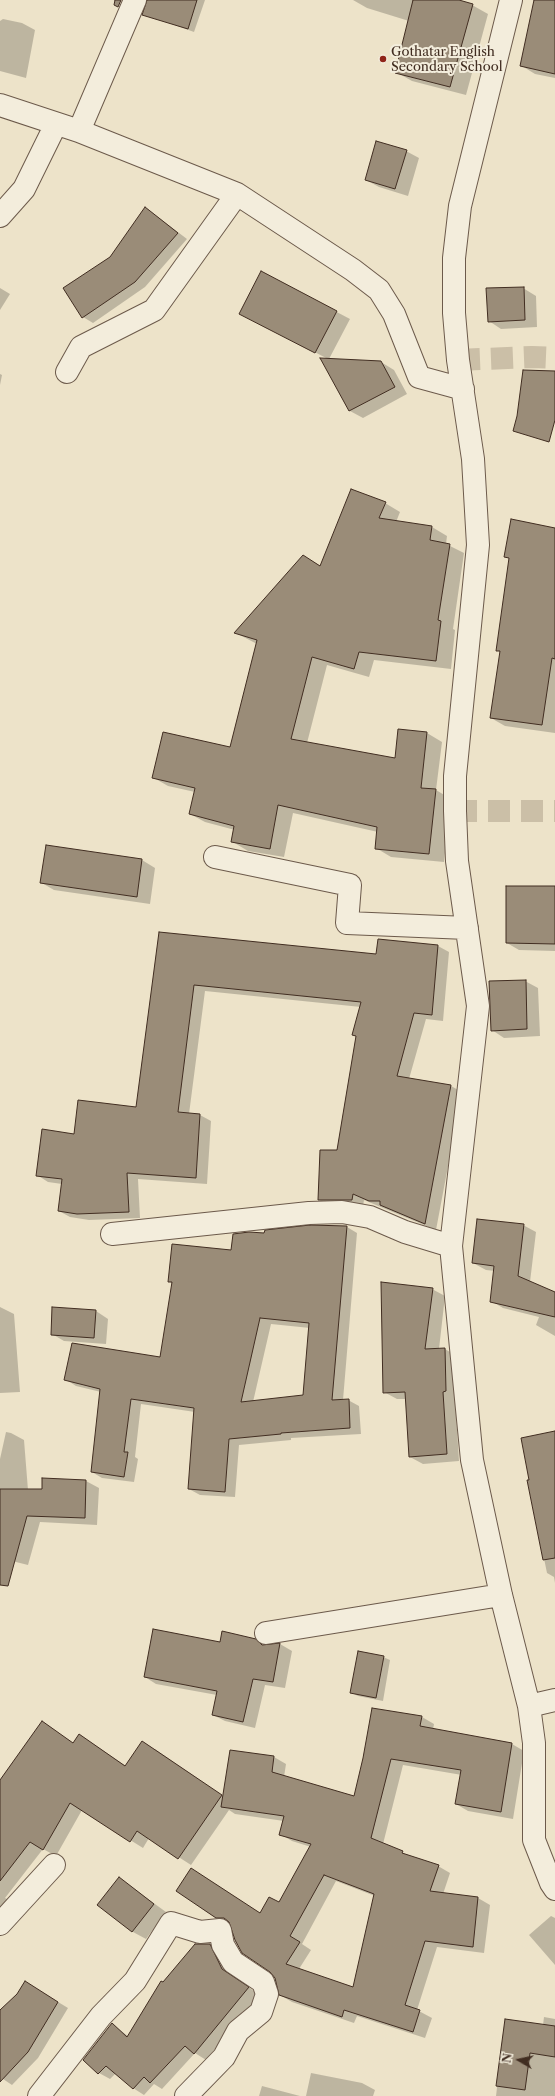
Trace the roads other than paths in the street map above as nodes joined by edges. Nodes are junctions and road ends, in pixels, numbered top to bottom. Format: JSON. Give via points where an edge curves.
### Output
{"nodes":[{"id":1,"x":135,"y":0,"type":"edge"},
{"id":2,"x":511,"y":0,"type":"edge"},
{"id":3,"x":0,"y":105,"type":"edge"},
{"id":4,"x":56,"y":124,"type":"junction"},
{"id":5,"x":79,"y":131,"type":"junction"},
{"id":6,"x":237,"y":194,"type":"junction"},
{"id":7,"x":0,"y":216,"type":"edge"},
{"id":8,"x":67,"y":372,"type":"dead end"},
{"id":9,"x":463,"y":389,"type":"junction"},
{"id":10,"x":214,"y":857,"type":"dead end"},
{"id":11,"x":467,"y":928,"type":"junction"},
{"id":12,"x":112,"y":1234,"type":"dead end"},
{"id":13,"x":451,"y":1246,"type":"junction"},
{"id":14,"x":501,"y":1595,"type":"junction"},
{"id":15,"x":266,"y":1633,"type":"dead end"},
{"id":16,"x":555,"y":1700,"type":"edge"},
{"id":17,"x":528,"y":1706,"type":"junction"},
{"id":18,"x":54,"y":1865,"type":"dead end"},
{"id":19,"x":555,"y":1889,"type":"edge"},
{"id":20,"x":0,"y":1924,"type":"edge"},
{"id":21,"x":38,"y":2096,"type":"edge"},
{"id":22,"x":187,"y":2096,"type":"edge"}],
"edges":[{"from":1,"to":5,"type":"street"},
{"from":2,"to":9,"type":"street","via":[[460,206],[454,258],[454,313]]},
{"from":3,"to":4,"type":"street"},
{"from":4,"to":5,"type":"street"},
{"from":4,"to":7,"type":"street","via":[[24,189]]},
{"from":5,"to":6,"type":"street"},
{"from":6,"to":8,"type":"street","via":[[154,310],[81,347]]},
{"from":6,"to":9,"type":"street","via":[[353,270],[379,290],[394,314],[419,377]]},
{"from":9,"to":11,"type":"street","via":[[474,459],[478,545],[455,776],[457,861]]},
{"from":10,"to":11,"type":"street","via":[[350,885],[347,923]]},
{"from":11,"to":13,"type":"street","via":[[478,1006]]},
{"from":12,"to":13,"type":"street","via":[[309,1213],[342,1212],[370,1217],[405,1232]]},
{"from":13,"to":14,"type":"street","via":[[472,1460]]},
{"from":14,"to":15,"type":"street"},
{"from":14,"to":17,"type":"street"},
{"from":16,"to":17,"type":"street"},
{"from":17,"to":19,"type":"street","via":[[534,1743],[534,1840]]},
{"from":18,"to":20,"type":"street"},
{"from":21,"to":22,"type":"street","via":[[101,2016],[135,1981],[171,1924],[200,1932],[220,1930],[223,1945],[233,1962],[263,1982],[268,1994],[261,2012],[238,2032],[224,2057]]}]}
